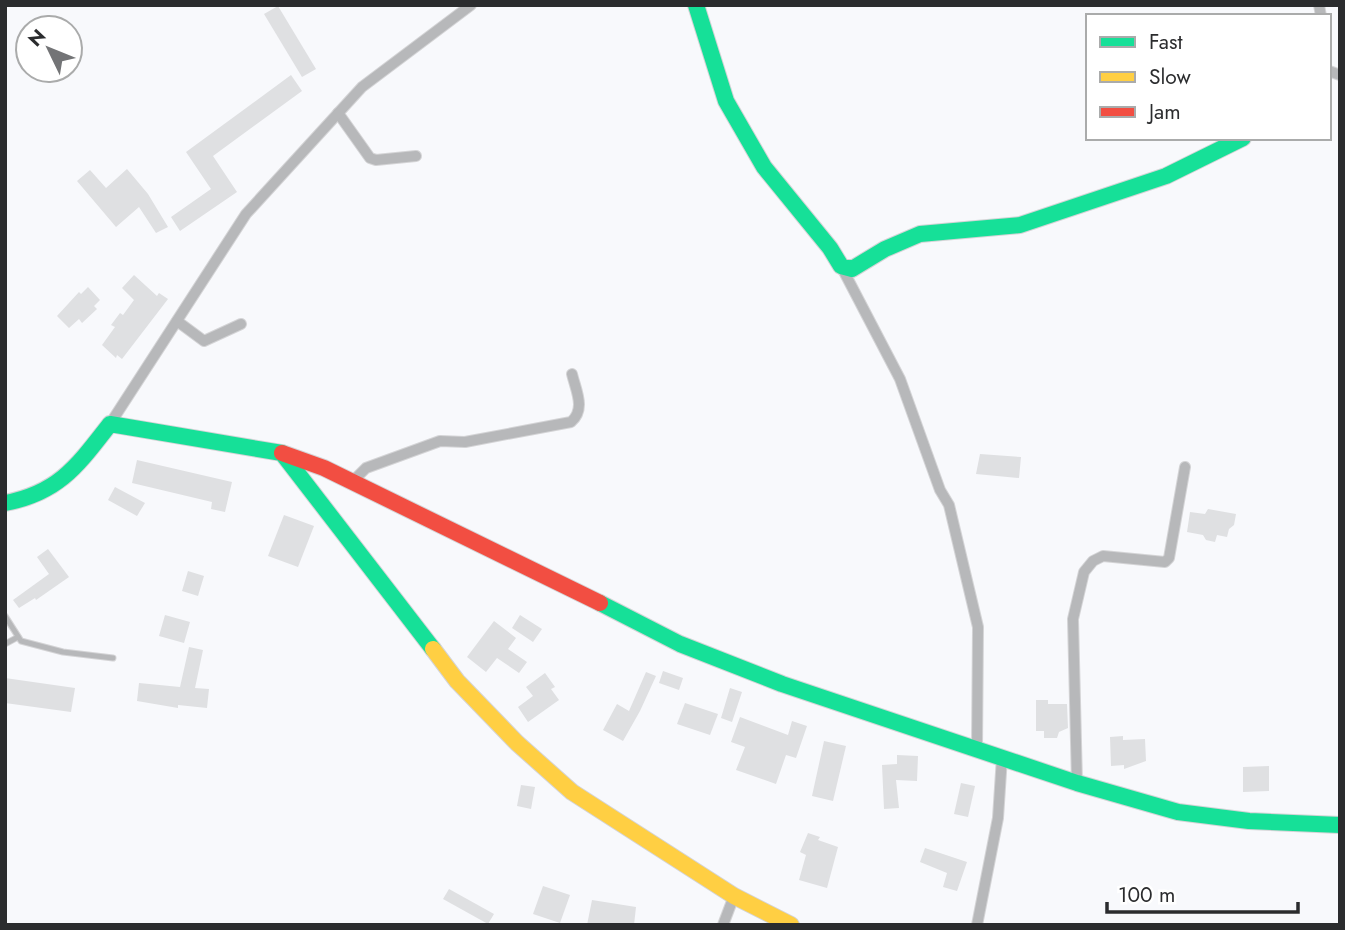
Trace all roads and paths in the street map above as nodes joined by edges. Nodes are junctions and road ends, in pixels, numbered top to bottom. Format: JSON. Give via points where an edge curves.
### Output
{"nodes":[{"id":1,"x":471,"y":5,"type":"edge"},
{"id":2,"x":696,"y":5,"type":"edge"},
{"id":3,"x":338,"y":113,"type":"junction"},
{"id":4,"x":1239,"y":140,"type":"edge"},
{"id":5,"x":416,"y":156,"type":"dead end"},
{"id":6,"x":841,"y":266,"type":"junction"},
{"id":7,"x":177,"y":321,"type":"junction"},
{"id":8,"x":241,"y":324,"type":"dead end"},
{"id":9,"x":572,"y":374,"type":"dead end"},
{"id":10,"x":110,"y":424,"type":"junction"},
{"id":11,"x":282,"y":453,"type":"junction"},
{"id":12,"x":1185,"y":467,"type":"dead end"},
{"id":13,"x":352,"y":482,"type":"junction"},
{"id":14,"x":5,"y":503,"type":"edge"},
{"id":15,"x":5,"y":617,"type":"edge"},
{"id":16,"x":18,"y":637,"type":"junction"},
{"id":17,"x":5,"y":644,"type":"edge"},
{"id":18,"x":113,"y":658,"type":"dead end"},
{"id":19,"x":977,"y":750,"type":"junction"},
{"id":20,"x":1002,"y":757,"type":"junction"},
{"id":21,"x":1077,"y":783,"type":"junction"},
{"id":22,"x":1340,"y":825,"type":"edge"},
{"id":23,"x":734,"y":896,"type":"junction"},
{"id":24,"x":723,"y":925,"type":"edge"},
{"id":25,"x":791,"y":925,"type":"edge"},
{"id":26,"x":977,"y":925,"type":"edge"}],
"edges":[{"from":1,"to":3,"type":"street","via":[[362,87]]},
{"from":2,"to":6,"type":"street","via":[[726,101],[764,167]]},
{"from":3,"to":5,"type":"street","via":[[370,158]]},
{"from":3,"to":7,"type":"street","via":[[246,214]]},
{"from":4,"to":6,"type":"street","via":[[1166,176],[1020,225],[920,234],[852,269]]},
{"from":6,"to":19,"type":"street","via":[[900,379],[949,505],[978,627]]},
{"from":7,"to":8,"type":"street","via":[[204,341]]},
{"from":7,"to":10,"type":"street"},
{"from":9,"to":13,"type":"street","via":[[580,407],[571,422],[465,442],[440,441],[366,468]]},
{"from":10,"to":11,"type":"street"},
{"from":10,"to":14,"type":"street","via":[[55,487]]},
{"from":11,"to":13,"type":"street"},
{"from":11,"to":23,"type":"street","via":[[457,681],[517,743],[572,792]]},
{"from":12,"to":21,"type":"street","via":[[1169,558],[1165,562],[1102,556],[1084,572],[1073,619]]},
{"from":13,"to":19,"type":"street","via":[[680,644]]},
{"from":15,"to":16,"type":"lane"},
{"from":16,"to":17,"type":"lane"},
{"from":16,"to":18,"type":"lane","via":[[63,652]]},
{"from":19,"to":20,"type":"street"},
{"from":20,"to":21,"type":"street"},
{"from":20,"to":26,"type":"street","via":[[998,818]]},
{"from":21,"to":22,"type":"street","via":[[1178,812]]},
{"from":23,"to":24,"type":"street"},
{"from":23,"to":25,"type":"street"}]}
